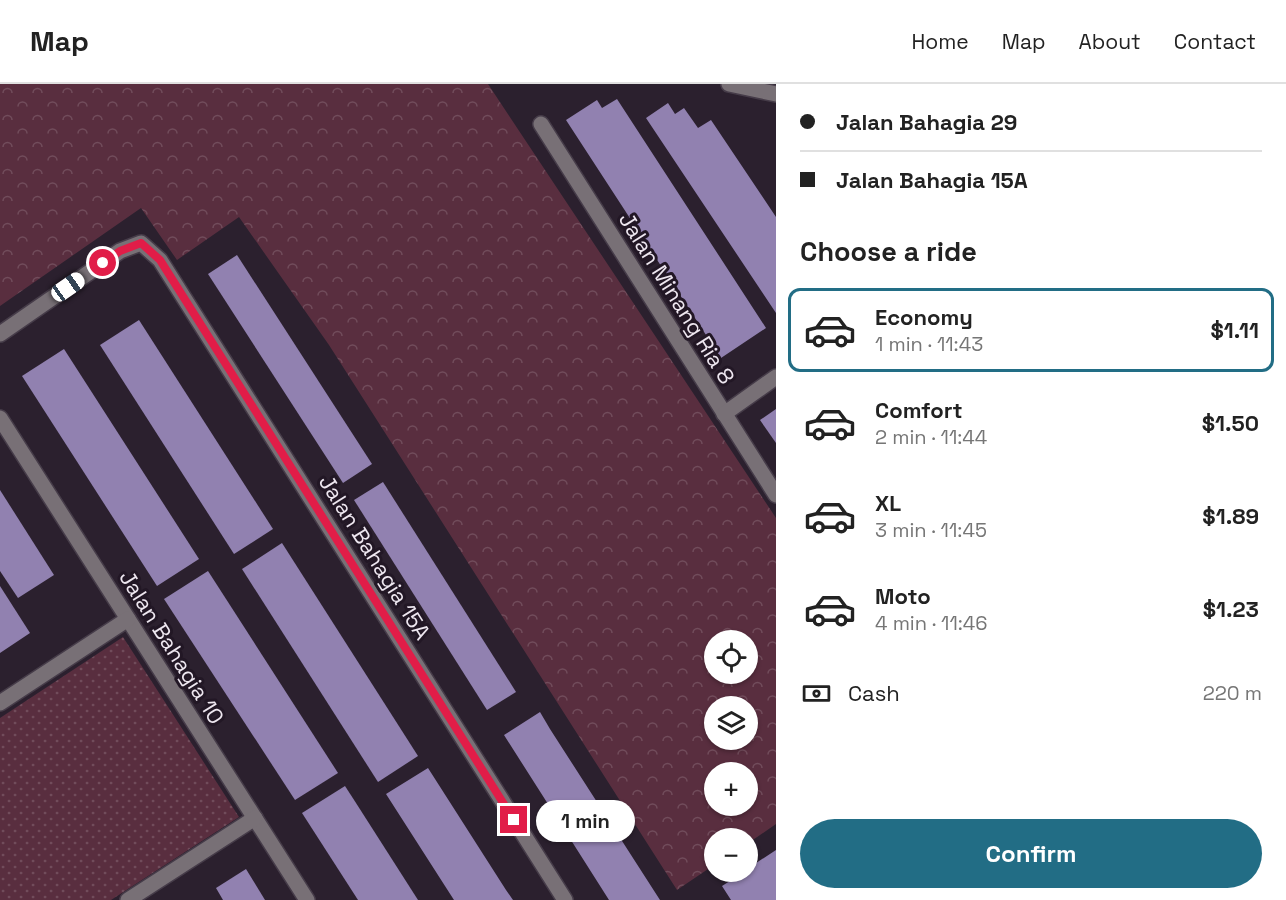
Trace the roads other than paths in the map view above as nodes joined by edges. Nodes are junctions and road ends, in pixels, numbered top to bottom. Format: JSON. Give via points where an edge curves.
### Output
{"nodes":[{"id":1,"x":729,"y":84,"type":"edge"},
{"id":2,"x":776,"y":94,"type":"edge"},
{"id":3,"x":541,"y":124,"type":"dead end"},
{"id":4,"x":0,"y":334,"type":"edge"},
{"id":5,"x":776,"y":377,"type":"edge"},
{"id":6,"x":724,"y":414,"type":"junction"},
{"id":7,"x":0,"y":418,"type":"edge"},
{"id":8,"x":776,"y":495,"type":"edge"},
{"id":9,"x":128,"y":619,"type":"junction"},
{"id":10,"x":0,"y":703,"type":"edge"},
{"id":11,"x":255,"y":818,"type":"junction"},
{"id":12,"x":128,"y":900,"type":"edge"},
{"id":13,"x":307,"y":900,"type":"edge"},
{"id":14,"x":565,"y":900,"type":"edge"}],
"edges":[{"from":1,"to":2,"type":"street"},
{"from":3,"to":6,"type":"street","name":"Jalan Minang Ria 8"},
{"from":4,"to":14,"type":"street","name":"Jalan Bahagia 15A","via":[[120,251],[141,243],[160,260]]},
{"from":5,"to":6,"type":"street"},
{"from":6,"to":8,"type":"street","name":"Jalan Minang Ria 8"},
{"from":7,"to":9,"type":"street","name":"Jalan Bahagia 10"},
{"from":9,"to":10,"type":"street"},
{"from":9,"to":11,"type":"street","name":"Jalan Bahagia 10"},
{"from":11,"to":12,"type":"street"},
{"from":11,"to":13,"type":"street","name":"Jalan Bahagia 10"}]}
